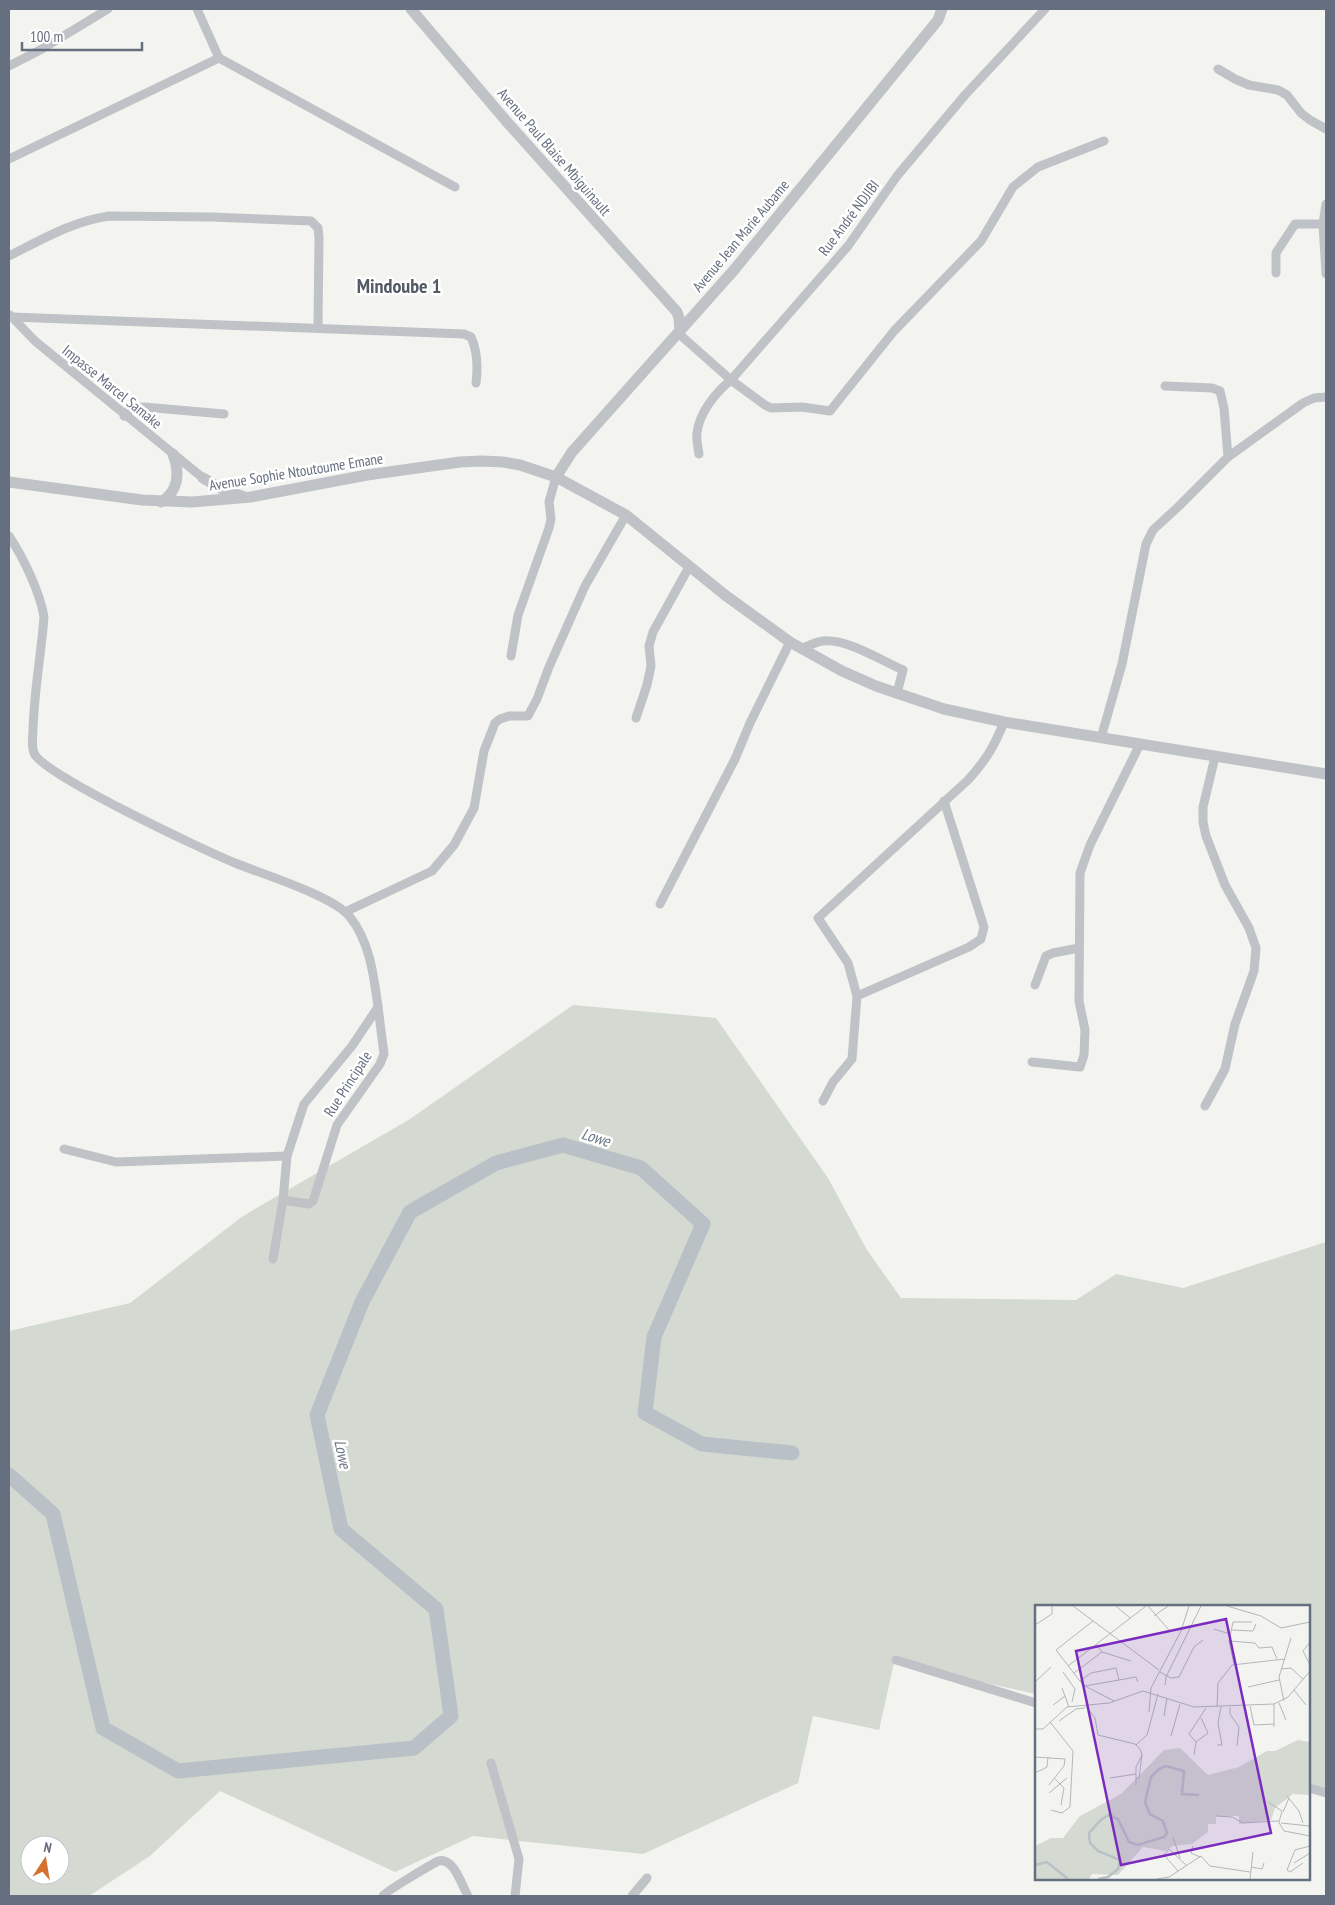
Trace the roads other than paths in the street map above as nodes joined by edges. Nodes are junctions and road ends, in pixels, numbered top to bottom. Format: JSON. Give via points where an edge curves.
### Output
{"nodes":[{"id":1,"x":108,"y":9,"type":"edge"},
{"id":2,"x":197,"y":9,"type":"edge"},
{"id":3,"x":411,"y":9,"type":"edge"},
{"id":4,"x":942,"y":9,"type":"edge"},
{"id":5,"x":1045,"y":9,"type":"edge"},
{"id":6,"x":219,"y":58,"type":"junction"},
{"id":7,"x":9,"y":66,"type":"edge"},
{"id":8,"x":1218,"y":68,"type":"dead end"},
{"id":9,"x":1326,"y":129,"type":"edge"},
{"id":10,"x":1104,"y":141,"type":"dead end"},
{"id":11,"x":9,"y":159,"type":"edge"},
{"id":12,"x":455,"y":187,"type":"dead end"},
{"id":13,"x":1326,"y":204,"type":"edge"},
{"id":14,"x":1323,"y":224,"type":"junction"},
{"id":15,"x":9,"y":256,"type":"edge"},
{"id":16,"x":1276,"y":273,"type":"dead end"},
{"id":17,"x":1326,"y":274,"type":"edge"},
{"id":18,"x":677,"y":312,"type":"junction"},
{"id":19,"x":696,"y":313,"type":"junction"},
{"id":20,"x":10,"y":315,"type":"edge"},
{"id":21,"x":318,"y":327,"type":"junction"},
{"id":22,"x":679,"y":332,"type":"junction"},
{"id":23,"x":731,"y":380,"type":"junction"},
{"id":24,"x":476,"y":383,"type":"dead end"},
{"id":25,"x":1165,"y":386,"type":"dead end"},
{"id":26,"x":1326,"y":396,"type":"edge"},
{"id":27,"x":224,"y":414,"type":"dead end"},
{"id":28,"x":124,"y":416,"type":"junction"},
{"id":29,"x":173,"y":454,"type":"junction"},
{"id":30,"x":699,"y":454,"type":"dead end"},
{"id":31,"x":1228,"y":457,"type":"junction"},
{"id":32,"x":556,"y":476,"type":"junction"},
{"id":33,"x":203,"y":478,"type":"junction"},
{"id":34,"x":9,"y":482,"type":"edge"},
{"id":35,"x":251,"y":497,"type":"junction"},
{"id":36,"x":161,"y":502,"type":"junction"},
{"id":37,"x":202,"y":502,"type":"junction"},
{"id":38,"x":626,"y":515,"type":"junction"},
{"id":39,"x":9,"y":536,"type":"edge"},
{"id":40,"x":689,"y":566,"type":"junction"},
{"id":41,"x":790,"y":642,"type":"junction"},
{"id":42,"x":801,"y":649,"type":"junction"},
{"id":43,"x":511,"y":656,"type":"dead end"},
{"id":44,"x":897,"y":693,"type":"junction"},
{"id":45,"x":636,"y":718,"type":"dead end"},
{"id":46,"x":1004,"y":722,"type":"junction"},
{"id":47,"x":1101,"y":738,"type":"junction"},
{"id":48,"x":1140,"y":744,"type":"junction"},
{"id":49,"x":1215,"y":757,"type":"junction"},
{"id":50,"x":1326,"y":774,"type":"edge"},
{"id":51,"x":944,"y":801,"type":"junction"},
{"id":52,"x":660,"y":904,"type":"dead end"},
{"id":53,"x":345,"y":912,"type":"junction"},
{"id":54,"x":1079,"y":948,"type":"junction"},
{"id":55,"x":1035,"y":985,"type":"dead end"},
{"id":56,"x":857,"y":996,"type":"junction"},
{"id":57,"x":378,"y":1007,"type":"junction"},
{"id":58,"x":1032,"y":1062,"type":"dead end"},
{"id":59,"x":823,"y":1101,"type":"dead end"},
{"id":60,"x":1205,"y":1106,"type":"dead end"},
{"id":61,"x":64,"y":1149,"type":"dead end"},
{"id":62,"x":287,"y":1156,"type":"junction"},
{"id":63,"x":283,"y":1200,"type":"junction"},
{"id":64,"x":273,"y":1258,"type":"dead end"},
{"id":65,"x":896,"y":1660,"type":"dead end"},
{"id":66,"x":1035,"y":1703,"type":"edge"},
{"id":67,"x":491,"y":1763,"type":"dead end"},
{"id":68,"x":1310,"y":1788,"type":"edge"},
{"id":69,"x":1326,"y":1793,"type":"edge"},
{"id":70,"x":647,"y":1878,"type":"dead end"},
{"id":71,"x":383,"y":1896,"type":"edge"},
{"id":72,"x":468,"y":1896,"type":"edge"},
{"id":73,"x":515,"y":1896,"type":"edge"},
{"id":74,"x":632,"y":1896,"type":"edge"}],
"edges":[{"from":1,"to":7,"type":"street"},
{"from":2,"to":6,"type":"street"},
{"from":3,"to":18,"type":"street","name":"Avenue Paul Blaise Mbiguinault","via":[[506,122]]},
{"from":4,"to":19,"type":"street","name":"Avenue Jean Marie Aubame","via":[[938,20],[861,116]]},
{"from":5,"to":23,"type":"street","name":"Rue André NDJIBI","via":[[896,176],[848,246]]},
{"from":6,"to":11,"type":"street"},
{"from":6,"to":12,"type":"street"},
{"from":8,"to":9,"type":"street","via":[[1249,85],[1278,90],[1287,95],[1301,113]]},
{"from":10,"to":23,"type":"street","via":[[1038,167],[1014,187],[980,241],[894,331],[830,411],[802,407],[771,408]]},
{"from":13,"to":14,"type":"street"},
{"from":14,"to":16,"type":"street","via":[[1295,224],[1276,253]]},
{"from":14,"to":17,"type":"street"},
{"from":15,"to":21,"type":"street","via":[[73,224],[109,216],[211,216],[311,221],[318,228],[319,238]]},
{"from":18,"to":19,"type":"street"},
{"from":18,"to":22,"type":"street"},
{"from":19,"to":22,"type":"street","name":"Avenue Jean Marie Aubame"},
{"from":20,"to":21,"type":"street"},
{"from":20,"to":28,"type":"street","name":"Impasse Marcel Samake","via":[[35,341]]},
{"from":21,"to":24,"type":"street","via":[[464,334],[471,337],[476,347]]},
{"from":22,"to":23,"type":"street"},
{"from":22,"to":32,"type":"street","name":"Avenue Jean Marie Aubame","via":[[572,452]]},
{"from":23,"to":30,"type":"street","name":"Rue André NDJIBI","via":[[720,389],[701,418],[696,436]]},
{"from":25,"to":31,"type":"street","via":[[1212,388],[1220,392]]},
{"from":26,"to":31,"type":"street","via":[[1303,403]]},
{"from":27,"to":28,"type":"street","via":[[144,407],[131,408]]},
{"from":28,"to":29,"type":"street","name":"Impasse Marcel Samake"},
{"from":29,"to":33,"type":"street","name":"Impasse Marcel Samake"},
{"from":29,"to":36,"type":"street","via":[[178,479],[172,492]]},
{"from":31,"to":47,"type":"street","via":[[1153,530],[1146,544],[1122,664]]},
{"from":32,"to":35,"type":"street","name":"Avenue Sophie Ntoutoume Emane","via":[[502,462],[460,462],[358,476]]},
{"from":32,"to":38,"type":"street","name":"Avenue Sophie Ntoutoume Emane"},
{"from":32,"to":43,"type":"street","via":[[549,502],[549,528],[518,615]]},
{"from":33,"to":35,"type":"street","via":[[230,492]]},
{"from":33,"to":37,"type":"street","via":[[207,494]]},
{"from":34,"to":36,"type":"street","name":"Avenue Sophie Ntoutoume Emane"},
{"from":35,"to":37,"type":"street","name":"Avenue Sophie Ntoutoume Emane"},
{"from":36,"to":37,"type":"street","name":"Avenue Sophie Ntoutoume Emane"},
{"from":38,"to":40,"type":"street","name":"Avenue Sophie Ntoutoume Emane"},
{"from":38,"to":53,"type":"street","via":[[585,586],[528,716],[509,716],[495,723],[484,751],[474,808],[454,844],[432,871]]},
{"from":39,"to":53,"type":"street","via":[[28,570],[44,617],[35,696],[33,751],[36,758],[66,779],[140,818],[231,862],[315,894]]},
{"from":40,"to":41,"type":"street","name":"Avenue Sophie Ntoutoume Emane"},
{"from":40,"to":45,"type":"street","via":[[648,646],[650,666],[647,685]]},
{"from":41,"to":42,"type":"street","name":"Avenue Sophie Ntoutoume Emane"},
{"from":41,"to":52,"type":"street","via":[[735,759]]},
{"from":42,"to":44,"type":"street","name":"Avenue Sophie Ntoutoume Emane","via":[[842,671]]},
{"from":42,"to":44,"type":"street","via":[[820,642],[834,642],[903,670]]},
{"from":44,"to":46,"type":"street","name":"Avenue Sophie Ntoutoume Emane"},
{"from":46,"to":47,"type":"street","name":"Avenue Sophie Ntoutoume Emane"},
{"from":46,"to":51,"type":"street","via":[[984,762]]},
{"from":47,"to":48,"type":"street","name":"Avenue Sophie Ntoutoume Emane"},
{"from":48,"to":49,"type":"street","name":"Avenue Sophie Ntoutoume Emane"},
{"from":48,"to":54,"type":"street","via":[[1090,845],[1080,873]]},
{"from":49,"to":50,"type":"street","name":"Avenue Sophie Ntoutoume Emane"},
{"from":49,"to":60,"type":"street","via":[[1203,807],[1206,836],[1225,885],[1249,928],[1256,948],[1254,971],[1235,1024],[1225,1069]]},
{"from":51,"to":56,"type":"street","via":[[818,918],[848,964]]},
{"from":51,"to":56,"type":"street","via":[[984,927],[981,939]]},
{"from":53,"to":57,"type":"street","via":[[367,952]]},
{"from":54,"to":55,"type":"street","via":[[1046,956]]},
{"from":54,"to":58,"type":"street","via":[[1079,1001],[1085,1030],[1080,1067]]},
{"from":56,"to":59,"type":"street","via":[[852,1059],[832,1082]]},
{"from":57,"to":62,"type":"street","via":[[352,1046],[304,1104]]},
{"from":57,"to":63,"type":"street","name":"Rue Principale","via":[[384,1054],[337,1125],[313,1201],[303,1204]]},
{"from":61,"to":62,"type":"street","via":[[116,1162]]},
{"from":62,"to":63,"type":"street"},
{"from":63,"to":64,"type":"street"},
{"from":65,"to":66,"type":"street"},
{"from":67,"to":73,"type":"street","via":[[519,1859]]},
{"from":68,"to":69,"type":"street"},
{"from":70,"to":74,"type":"street"},
{"from":71,"to":72,"type":"street","via":[[442,1860],[450,1863]]}]}
